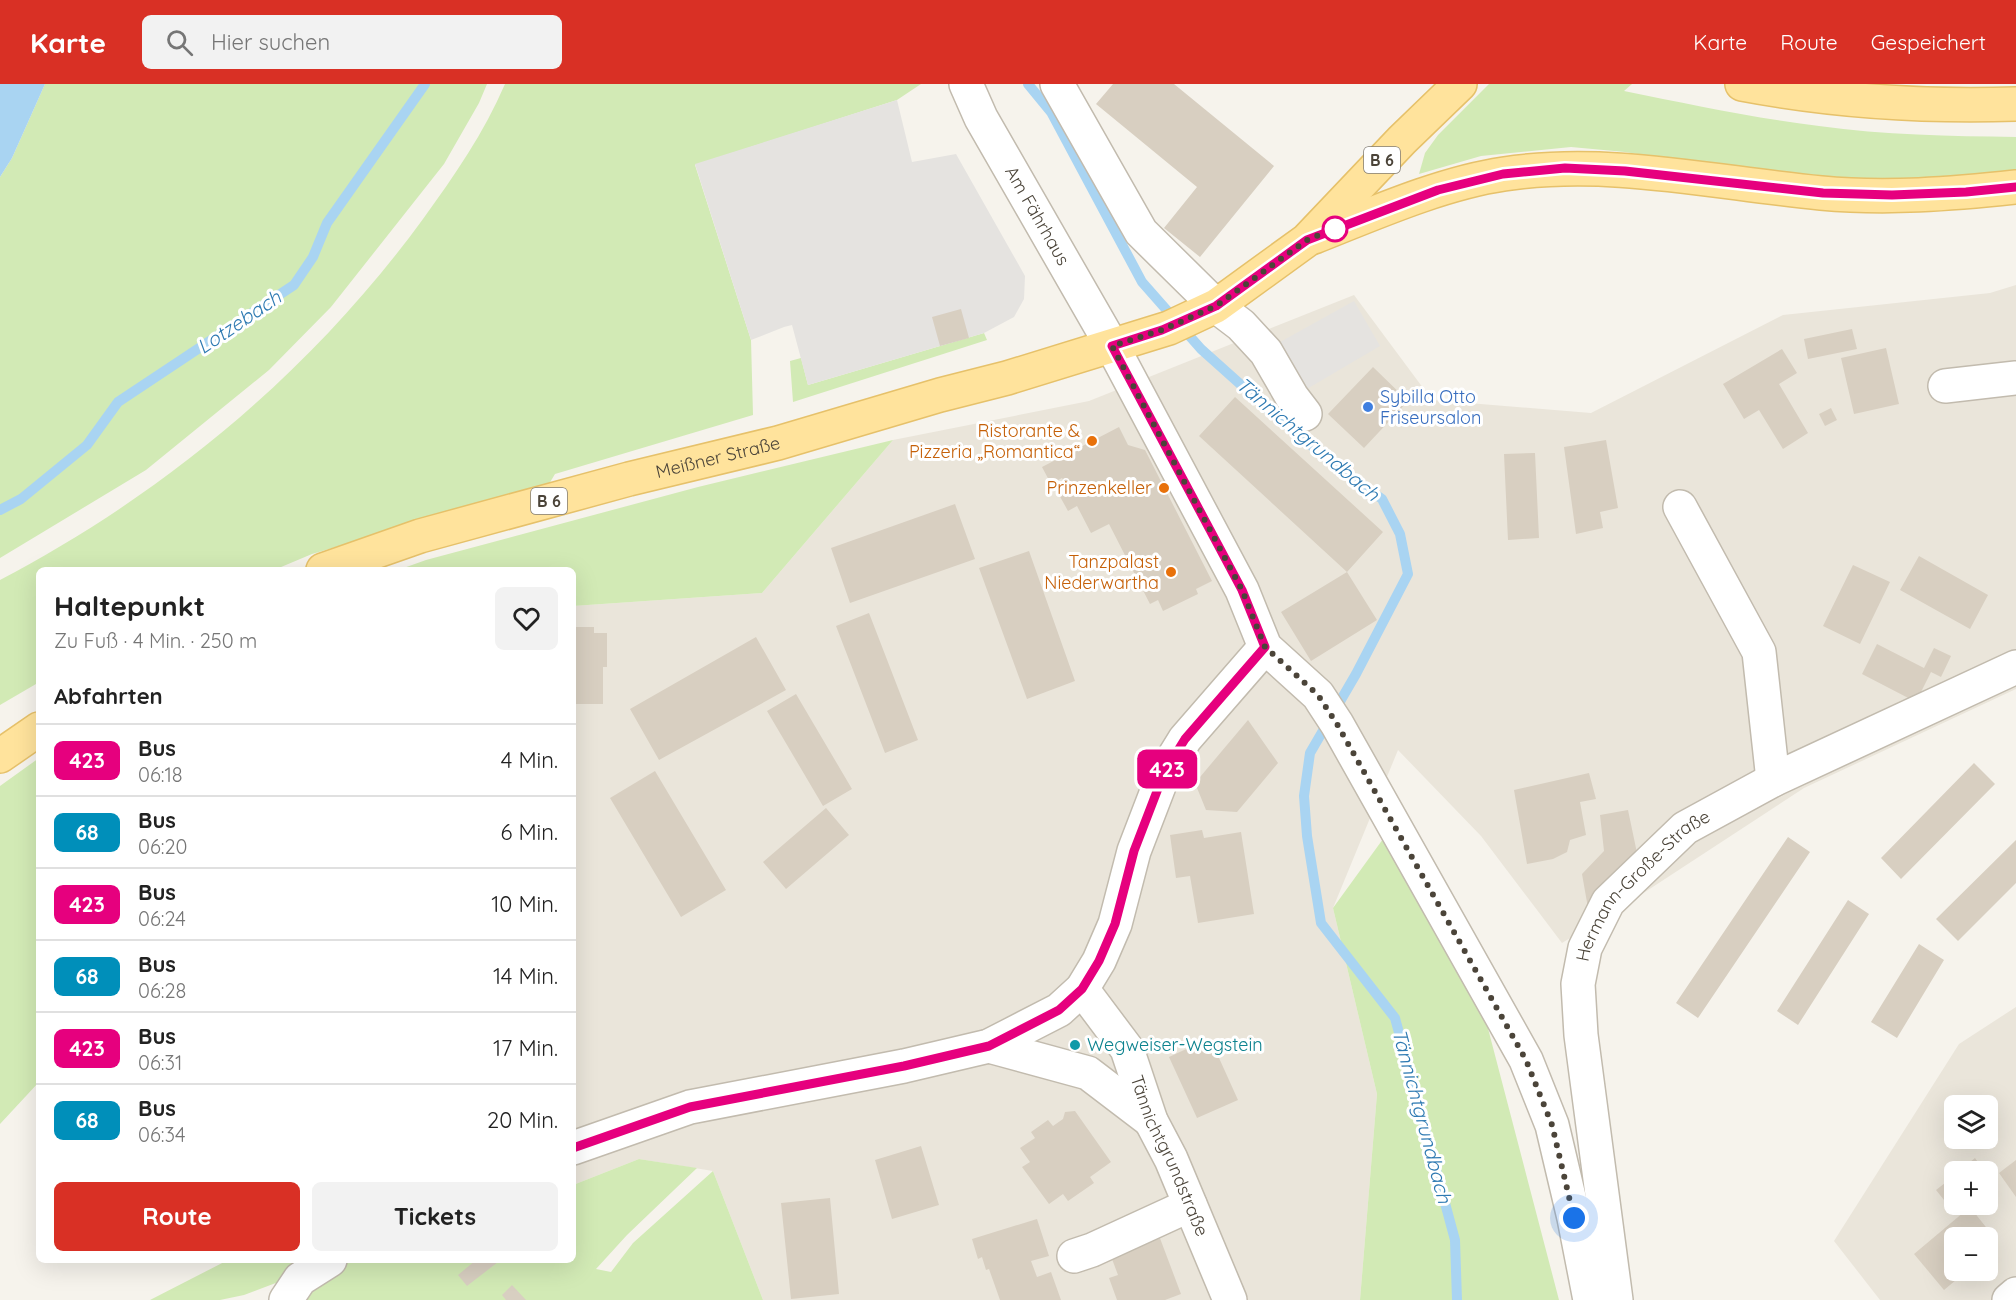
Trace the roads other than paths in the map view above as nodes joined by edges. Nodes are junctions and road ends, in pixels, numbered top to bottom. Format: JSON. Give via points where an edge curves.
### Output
{"nodes":[{"id":1,"x":966,"y":84,"type":"edge"},
{"id":2,"x":1057,"y":84,"type":"edge"},
{"id":3,"x":1460,"y":84,"type":"edge"},
{"id":4,"x":1742,"y":84,"type":"edge"},
{"id":5,"x":2016,"y":104,"type":"edge"},
{"id":6,"x":2016,"y":187,"type":"edge"},
{"id":7,"x":1307,"y":240,"type":"junction"},
{"id":8,"x":1204,"y":311,"type":"junction"},
{"id":9,"x":1112,"y":346,"type":"junction"},
{"id":10,"x":2016,"y":378,"type":"edge"},
{"id":11,"x":1945,"y":386,"type":"dead end"},
{"id":12,"x":1305,"y":414,"type":"dead end"},
{"id":13,"x":1680,"y":507,"type":"dead end"},
{"id":14,"x":332,"y":567,"type":"edge"},
{"id":15,"x":1265,"y":647,"type":"junction"},
{"id":16,"x":2016,"y":667,"type":"edge"},
{"id":17,"x":36,"y":731,"type":"edge"},
{"id":18,"x":0,"y":756,"type":"edge"},
{"id":19,"x":1773,"y":780,"type":"junction"},
{"id":20,"x":1082,"y":989,"type":"junction"},
{"id":21,"x":989,"y":1046,"type":"junction"},
{"id":22,"x":1151,"y":1121,"type":"junction"},
{"id":23,"x":576,"y":1147,"type":"edge"},
{"id":24,"x":1190,"y":1205,"type":"junction"},
{"id":25,"x":1074,"y":1256,"type":"dead end"},
{"id":26,"x":325,"y":1263,"type":"edge"},
{"id":27,"x":2016,"y":1294,"type":"edge"},
{"id":28,"x":286,"y":1300,"type":"edge"},
{"id":29,"x":1230,"y":1300,"type":"edge"},
{"id":30,"x":1590,"y":1300,"type":"edge"},
{"id":31,"x":1616,"y":1300,"type":"edge"},
{"id":32,"x":2009,"y":1300,"type":"edge"}],
"edges":[{"from":1,"to":9,"type":"street","name":"Am Fährhaus","via":[[981,118]]},
{"from":2,"to":8,"type":"street","via":[[1141,232]]},
{"from":3,"to":7,"type":"main road","number":"B 6"},
{"from":4,"to":5,"type":"main road","via":[[1878,102]]},
{"from":6,"to":7,"type":"main road","number":"B 6","via":[[1903,195],[1823,193],[1565,168],[1503,174],[1438,190]]},
{"from":7,"to":8,"type":"main road","number":"B 6"},
{"from":8,"to":9,"type":"main road","number":"B 6"},
{"from":8,"to":12,"type":"street","via":[[1240,325],[1266,352]]},
{"from":9,"to":14,"type":"main road","name":"Meißner Straße","number":"B 6","via":[[778,443],[420,536]]},
{"from":9,"to":15,"type":"street","name":"Am Fährhaus","via":[[1242,590]]},
{"from":10,"to":11,"type":"street"},
{"from":13,"to":19,"type":"street","via":[[1759,652]]},
{"from":15,"to":20,"type":"street","via":[[1185,739],[1164,773],[1134,851],[1115,924]]},
{"from":15,"to":30,"type":"street","via":[[1318,695],[1337,724],[1526,1060],[1552,1125]]},
{"from":16,"to":19,"type":"street","name":"Hermann-Große-Straße"},
{"from":17,"to":18,"type":"main road"},
{"from":19,"to":31,"type":"street","name":"Hermann-Große-Straße","via":[[1685,828],[1608,902],[1586,948],[1578,984],[1581,1035]]},
{"from":20,"to":21,"type":"street","via":[[1059,1010]]},
{"from":20,"to":22,"type":"street","name":"Tännichtgrundstraße","via":[[1127,1049]]},
{"from":21,"to":22,"type":"street","via":[[1088,1073]]},
{"from":21,"to":23,"type":"street","via":[[690,1107]]},
{"from":22,"to":24,"type":"street","name":"Tännichtgrundstraße"},
{"from":24,"to":25,"type":"street"},
{"from":24,"to":29,"type":"street","name":"Tännichtgrundstraße"},
{"from":26,"to":28,"type":"street","via":[[300,1279]]},
{"from":27,"to":32,"type":"street"}]}
